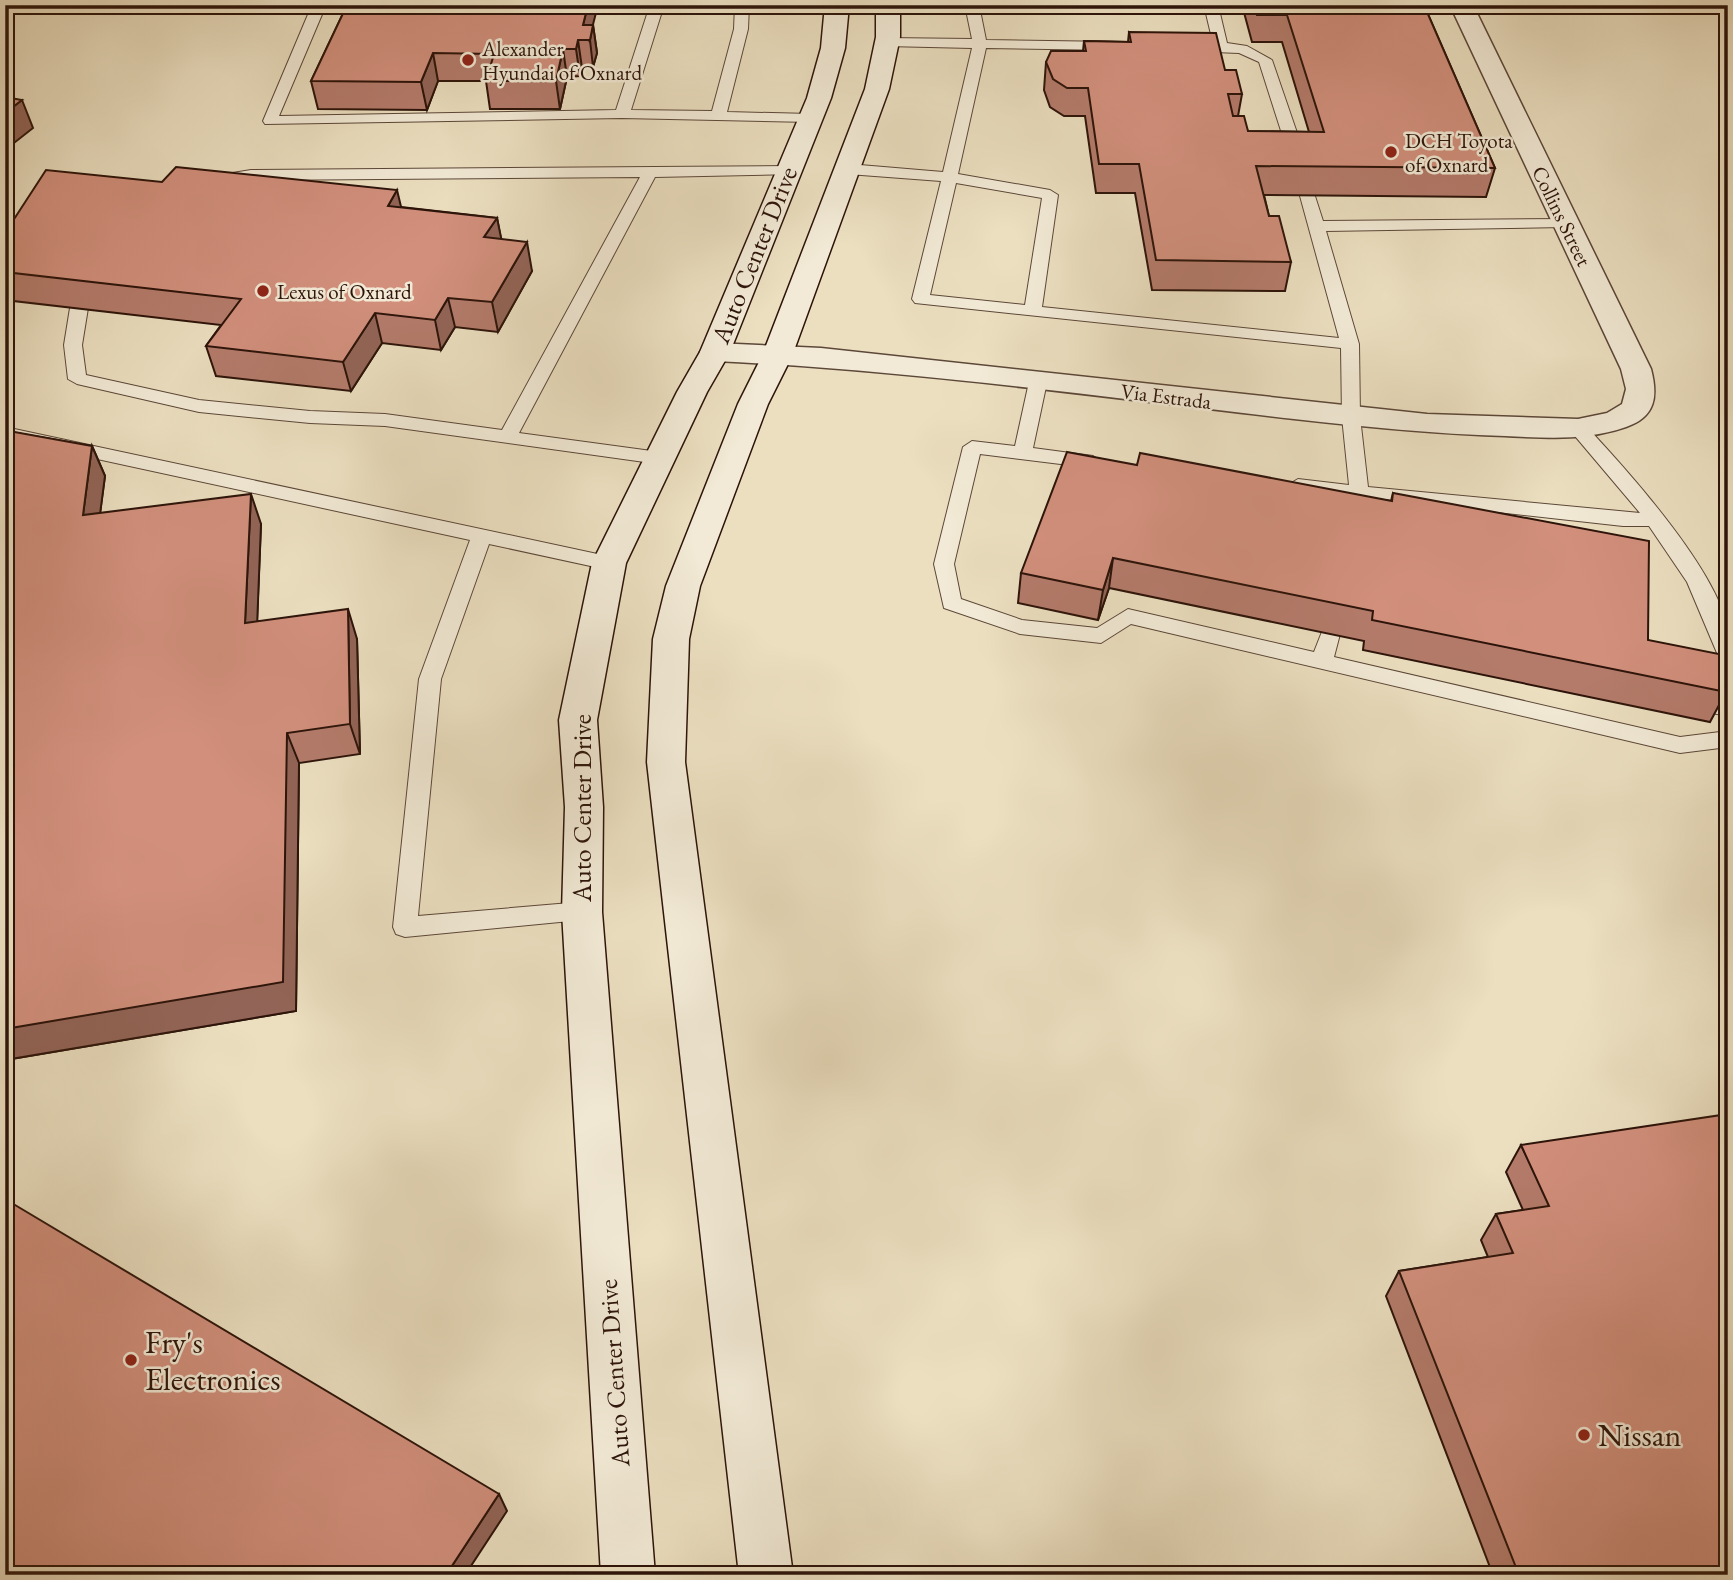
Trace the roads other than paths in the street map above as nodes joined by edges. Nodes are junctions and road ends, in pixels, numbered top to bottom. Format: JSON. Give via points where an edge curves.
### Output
{"nodes":[{"id":1,"x":319,"y":5,"type":"edge"},
{"id":2,"x":657,"y":5,"type":"edge"},
{"id":3,"x":742,"y":5,"type":"edge"},
{"id":4,"x":837,"y":5,"type":"edge"},
{"id":5,"x":888,"y":5,"type":"edge"},
{"id":6,"x":972,"y":5,"type":"edge"},
{"id":7,"x":1211,"y":5,"type":"edge"},
{"id":8,"x":1461,"y":5,"type":"edge"},
{"id":9,"x":886,"y":42,"type":"junction"},
{"id":10,"x":980,"y":45,"type":"junction"},
{"id":11,"x":1127,"y":46,"type":"edge"},
{"id":12,"x":1181,"y":47,"type":"edge"},
{"id":13,"x":1221,"y":47,"type":"junction"},
{"id":14,"x":622,"y":114,"type":"junction"},
{"id":15,"x":718,"y":116,"type":"junction"},
{"id":16,"x":811,"y":118,"type":"junction"},
{"id":17,"x":1298,"y":160,"type":"edge"},
{"id":18,"x":848,"y":169,"type":"junction"},
{"id":19,"x":789,"y":171,"type":"junction"},
{"id":20,"x":650,"y":172,"type":"junction"},
{"id":21,"x":948,"y":177,"type":"junction"},
{"id":22,"x":205,"y":180,"type":"edge"},
{"id":23,"x":1308,"y":196,"type":"edge"},
{"id":24,"x":1564,"y":222,"type":"junction"},
{"id":25,"x":1316,"y":226,"type":"junction"},
{"id":26,"x":79,"y":309,"type":"edge"},
{"id":27,"x":1033,"y":311,"type":"junction"},
{"id":28,"x":1350,"y":344,"type":"junction"},
{"id":29,"x":715,"y":352,"type":"junction"},
{"id":30,"x":777,"y":356,"type":"junction"},
{"id":31,"x":1038,"y":382,"type":"junction"},
{"id":32,"x":1351,"y":417,"type":"junction"},
{"id":33,"x":1617,"y":420,"type":"joint"},
{"id":34,"x":1578,"y":429,"type":"junction"},
{"id":35,"x":5,"y":433,"type":"edge"},
{"id":36,"x":507,"y":439,"type":"junction"},
{"id":37,"x":1024,"y":453,"type":"junction"},
{"id":38,"x":659,"y":458,"type":"junction"},
{"id":39,"x":1106,"y":463,"type":"edge"},
{"id":40,"x":1278,"y":483,"type":"edge"},
{"id":41,"x":1359,"y":492,"type":"junction"},
{"id":42,"x":1655,"y":519,"type":"junction"},
{"id":43,"x":482,"y":534,"type":"junction"},
{"id":44,"x":609,"y":563,"type":"junction"},
{"id":45,"x":1330,"y":634,"type":"edge"},
{"id":46,"x":1728,"y":653,"type":"edge"},
{"id":47,"x":1322,"y":661,"type":"junction"},
{"id":48,"x":1728,"y":739,"type":"edge"},
{"id":49,"x":582,"y":912,"type":"junction"},
{"id":50,"x":628,"y":1575,"type":"edge"},
{"id":51,"x":766,"y":1575,"type":"edge"}],
"edges":[{"from":1,"to":14,"type":"lane","via":[[270,121]]},
{"from":2,"to":14,"type":"lane"},
{"from":3,"to":15,"type":"lane","via":[[741,29]]},
{"from":4,"to":16,"type":"street","name":"Auto Center Drive","via":[[833,48]]},
{"from":5,"to":9,"type":"street"},
{"from":6,"to":10,"type":"lane"},
{"from":7,"to":13,"type":"lane"},
{"from":8,"to":24,"type":"street","name":"Collins Street"},
{"from":9,"to":10,"type":"lane"},
{"from":9,"to":18,"type":"street","via":[[877,89]]},
{"from":10,"to":11,"type":"lane"},
{"from":10,"to":21,"type":"lane"},
{"from":12,"to":13,"type":"lane"},
{"from":13,"to":17,"type":"lane","via":[[1242,49],[1265,60]]},
{"from":14,"to":15,"type":"lane"},
{"from":15,"to":16,"type":"lane"},
{"from":16,"to":19,"type":"street","name":"Auto Center Drive"},
{"from":18,"to":21,"type":"lane"},
{"from":18,"to":30,"type":"street"},
{"from":19,"to":20,"type":"lane"},
{"from":19,"to":29,"type":"street","name":"Auto Center Drive"},
{"from":20,"to":22,"type":"lane","via":[[251,175]]},
{"from":20,"to":36,"type":"lane"},
{"from":21,"to":27,"type":"lane","via":[[1051,194]]},
{"from":21,"to":27,"type":"lane","via":[[921,299]]},
{"from":23,"to":25,"type":"lane"},
{"from":24,"to":25,"type":"lane"},
{"from":24,"to":33,"type":"street","name":"Collins Street","via":[[1636,369],[1641,389],[1637,409]]},
{"from":25,"to":28,"type":"lane"},
{"from":26,"to":36,"type":"lane","via":[[73,345],[76,379],[199,406],[385,420]]},
{"from":27,"to":28,"type":"lane"},
{"from":28,"to":32,"type":"lane"},
{"from":29,"to":30,"type":"street","name":"Via Estrada"},
{"from":29,"to":38,"type":"street","name":"Auto Center Drive"},
{"from":30,"to":31,"type":"street","name":"Via Estrada"},
{"from":30,"to":51,"type":"street","via":[[753,404],[683,586],[671,639],[666,762]]},
{"from":31,"to":32,"type":"street","name":"Via Estrada"},
{"from":31,"to":37,"type":"lane"},
{"from":32,"to":34,"type":"street","name":"Via Estrada"},
{"from":32,"to":41,"type":"lane"},
{"from":33,"to":34,"type":"street","name":"Via Estrada"},
{"from":34,"to":42,"type":"lane"},
{"from":35,"to":43,"type":"lane"},
{"from":36,"to":38,"type":"lane"},
{"from":37,"to":39,"type":"lane"},
{"from":37,"to":47,"type":"lane","via":[[972,447],[944,564],[951,603],[1020,627],[1101,636],[1128,616]]},
{"from":38,"to":44,"type":"street","name":"Auto Center Drive"},
{"from":40,"to":41,"type":"lane"},
{"from":41,"to":42,"type":"lane","via":[[1623,520]]},
{"from":42,"to":46,"type":"lane","via":[[1697,581]]},
{"from":43,"to":44,"type":"lane"},
{"from":43,"to":49,"type":"lane","via":[[430,679],[405,927]]},
{"from":44,"to":49,"type":"street","name":"Auto Center Drive","via":[[578,720],[584,807]]},
{"from":45,"to":47,"type":"lane"},
{"from":47,"to":48,"type":"lane","via":[[1680,745]]},
{"from":49,"to":50,"type":"street","name":"Auto Center Drive"}]}
